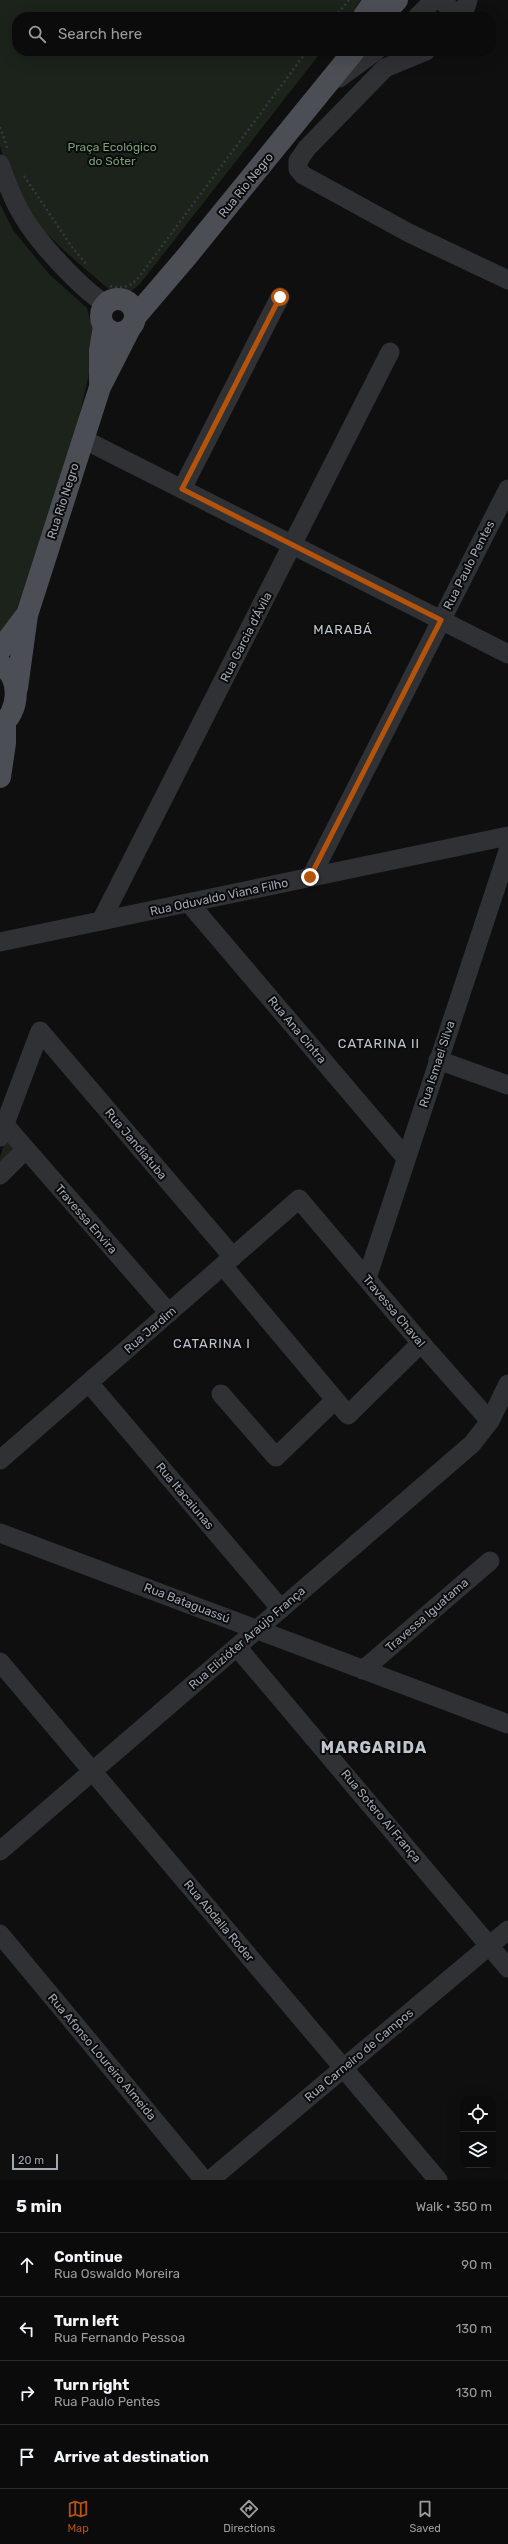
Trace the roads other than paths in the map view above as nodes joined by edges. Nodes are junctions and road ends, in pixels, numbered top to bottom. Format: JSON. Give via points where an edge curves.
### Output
{"nodes":[{"id":1,"x":375,"y":0,"type":"edge"},
{"id":2,"x":397,"y":0,"type":"edge"},
{"id":3,"x":434,"y":0,"type":"edge"},
{"id":4,"x":440,"y":0,"type":"edge"},
{"id":5,"x":468,"y":0,"type":"edge"},
{"id":6,"x":367,"y":12,"type":"edge"},
{"id":7,"x":386,"y":12,"type":"edge"},
{"id":8,"x":422,"y":12,"type":"edge"},
{"id":9,"x":332,"y":56,"type":"edge"},
{"id":10,"x":350,"y":56,"type":"edge"},
{"id":11,"x":369,"y":56,"type":"edge"},
{"id":12,"x":414,"y":56,"type":"edge"},
{"id":13,"x":321,"y":93,"type":"junction"},
{"id":14,"x":5,"y":160,"type":"edge"},
{"id":15,"x":508,"y":280,"type":"edge"},
{"id":16,"x":106,"y":294,"type":"junction"},
{"id":17,"x":280,"y":297,"type":"dead end"},
{"id":18,"x":131,"y":315,"type":"junction"},
{"id":19,"x":104,"y":326,"type":"junction"},
{"id":20,"x":390,"y":352,"type":"dead end"},
{"id":21,"x":100,"y":387,"type":"junction"},
{"id":22,"x":83,"y":439,"type":"junction"},
{"id":23,"x":182,"y":489,"type":"junction"},
{"id":24,"x":508,"y":489,"type":"edge"},
{"id":25,"x":293,"y":545,"type":"junction"},
{"id":26,"x":27,"y":615,"type":"junction"},
{"id":27,"x":441,"y":620,"type":"junction"},
{"id":28,"x":0,"y":650,"type":"edge"},
{"id":29,"x":508,"y":654,"type":"edge"},
{"id":30,"x":0,"y":665,"type":"edge"},
{"id":31,"x":16,"y":688,"type":"junction"},
{"id":32,"x":2,"y":724,"type":"edge"},
{"id":33,"x":0,"y":777,"type":"edge"},
{"id":34,"x":508,"y":836,"type":"edge"},
{"id":35,"x":508,"y":851,"type":"edge"},
{"id":36,"x":310,"y":877,"type":"junction"},
{"id":37,"x":189,"y":903,"type":"junction"},
{"id":38,"x":101,"y":921,"type":"junction"},
{"id":39,"x":0,"y":942,"type":"edge"},
{"id":40,"x":438,"y":1060,"type":"junction"},
{"id":41,"x":508,"y":1085,"type":"edge"},
{"id":42,"x":2,"y":1131,"type":"edge"},
{"id":43,"x":25,"y":1150,"type":"junction"},
{"id":44,"x":406,"y":1158,"type":"junction"},
{"id":45,"x":0,"y":1175,"type":"edge"},
{"id":46,"x":299,"y":1200,"type":"joint"},
{"id":47,"x":228,"y":1261,"type":"junction"},
{"id":48,"x":367,"y":1278,"type":"junction"},
{"id":49,"x":169,"y":1313,"type":"junction"},
{"id":50,"x":421,"y":1344,"type":"junction"},
{"id":51,"x":89,"y":1383,"type":"junction"},
{"id":52,"x":508,"y":1384,"type":"edge"},
{"id":53,"x":221,"y":1394,"type":"dead end"},
{"id":54,"x":334,"y":1401,"type":"junction"},
{"id":55,"x":490,"y":1421,"type":"junction"},
{"id":56,"x":0,"y":1460,"type":"edge"},
{"id":57,"x":0,"y":1533,"type":"edge"},
{"id":58,"x":490,"y":1561,"type":"dead end"},
{"id":59,"x":281,"y":1609,"type":"junction"},
{"id":60,"x":257,"y":1630,"type":"junction"},
{"id":61,"x":237,"y":1647,"type":"junction"},
{"id":62,"x":0,"y":1662,"type":"edge"},
{"id":63,"x":364,"y":1670,"type":"junction"},
{"id":64,"x":508,"y":1724,"type":"edge"},
{"id":65,"x":92,"y":1771,"type":"junction"},
{"id":66,"x":0,"y":1851,"type":"edge"},
{"id":67,"x":508,"y":1930,"type":"edge"},
{"id":68,"x":0,"y":1934,"type":"edge"},
{"id":69,"x":490,"y":1945,"type":"junction"},
{"id":70,"x":508,"y":1968,"type":"edge"},
{"id":71,"x":343,"y":2068,"type":"junction"},
{"id":72,"x":204,"y":2180,"type":"edge"},
{"id":73,"x":210,"y":2180,"type":"edge"},
{"id":74,"x":438,"y":2180,"type":"edge"}],
"edges":[{"from":1,"to":6,"type":"main road"},
{"from":2,"to":7,"type":"main road"},
{"from":3,"to":8,"type":"street"},
{"from":4,"to":5,"type":"street","via":[[456,12],[465,9]]},
{"from":9,"to":18,"type":"main road","name":"Rua Rio Negro"},
{"from":10,"to":13,"type":"main road","name":"Rua Rio Negro"},
{"from":11,"to":13,"type":"street"},
{"from":12,"to":15,"type":"street","via":[[385,68],[307,148],[298,161],[298,169],[303,175],[409,233]]},
{"from":13,"to":18,"type":"main road","name":"Rua Rio Negro","via":[[188,255]]},
{"from":14,"to":16,"type":"street","via":[[10,192],[24,219],[84,287]]},
{"from":16,"to":18,"type":"main road","via":[[116,299]]},
{"from":16,"to":19,"type":"main road","name":"Rua Rio Negro","via":[[101,314]]},
{"from":17,"to":23,"type":"street"},
{"from":18,"to":19,"type":"main road","via":[[125,331],[114,332]]},
{"from":18,"to":21,"type":"main road","name":"Rua Rio Negro"},
{"from":19,"to":21,"type":"main road","name":"Rua Rio Negro","via":[[100,351]]},
{"from":20,"to":25,"type":"street","name":"Rua Garcia d'Ávila"},
{"from":21,"to":22,"type":"main road","name":"Rua Rio Negro"},
{"from":22,"to":23,"type":"street"},
{"from":22,"to":26,"type":"main road","name":"Rua Rio Negro"},
{"from":23,"to":25,"type":"street"},
{"from":24,"to":27,"type":"street","name":"Rua Paulo Pentes"},
{"from":25,"to":27,"type":"street"},
{"from":25,"to":38,"type":"street","name":"Rua Garcia d'Ávila"},
{"from":26,"to":28,"type":"main road","name":"Rua Rio Negro"},
{"from":26,"to":31,"type":"main road","name":"Rua Rio Negro"},
{"from":27,"to":29,"type":"street"},
{"from":27,"to":36,"type":"street","name":"Rua Paulo Pentes"},
{"from":30,"to":31,"type":"main road","via":[[5,667]]},
{"from":31,"to":32,"type":"main road","name":"Rua Rio Negro","via":[[15,707]]},
{"from":32,"to":33,"type":"main road","via":[[5,743]]},
{"from":34,"to":36,"type":"street","name":"Rua Oduvaldo Viana Filho"},
{"from":35,"to":40,"type":"street","name":"Rua Ismael Silva"},
{"from":36,"to":37,"type":"street","name":"Rua Oduvaldo Viana Filho"},
{"from":37,"to":38,"type":"street","name":"Rua Oduvaldo Viana Filho"},
{"from":37,"to":44,"type":"street","name":"Rua Ana Cintra"},
{"from":38,"to":39,"type":"street","name":"Rua Oduvaldo Viana Filho"},
{"from":40,"to":41,"type":"street"},
{"from":40,"to":44,"type":"street","name":"Rua Ismael Silva"},
{"from":42,"to":43,"type":"street","name":"Travessa Envira"},
{"from":42,"to":47,"type":"street","name":"Rua Jandiatuba","via":[[40,1030]]},
{"from":43,"to":45,"type":"street"},
{"from":43,"to":49,"type":"street","name":"Travessa Envira"},
{"from":44,"to":48,"type":"street","name":"Rua Ismael Silva"},
{"from":46,"to":47,"type":"street","name":"Rua Jardim"},
{"from":46,"to":48,"type":"street","name":"Travessa Chaval"},
{"from":47,"to":49,"type":"street","name":"Rua Jardim"},
{"from":47,"to":54,"type":"street","name":"Rua Jandiatuba"},
{"from":48,"to":50,"type":"street","name":"Travessa Chaval"},
{"from":49,"to":51,"type":"street","name":"Rua Jardim"},
{"from":50,"to":54,"type":"street","name":"Rua Jandiatuba","via":[[348,1415]]},
{"from":50,"to":55,"type":"street","name":"Travessa Chaval"},
{"from":51,"to":56,"type":"street","name":"Rua Jardim"},
{"from":51,"to":59,"type":"street","name":"Rua Itacaiunas"},
{"from":52,"to":55,"type":"street","name":"Rua Elizióter Araújo França"},
{"from":53,"to":54,"type":"street","via":[[276,1457]]},
{"from":55,"to":59,"type":"street","name":"Rua Elizióter Araújo França","via":[[472,1444]]},
{"from":57,"to":60,"type":"street","name":"Rua Bataguassú"},
{"from":58,"to":63,"type":"street","name":"Travessa Iguatama"},
{"from":59,"to":60,"type":"street","name":"Rua Elizióter Araújo França"},
{"from":60,"to":61,"type":"street","name":"Rua Elizióter Araújo França"},
{"from":60,"to":63,"type":"street","name":"Rua Bataguassú"},
{"from":61,"to":65,"type":"street","name":"Rua Elizióter Araújo França"},
{"from":61,"to":69,"type":"street","name":"Rua Sotero Al França"},
{"from":62,"to":65,"type":"street","name":"Rua Abdalla Roder"},
{"from":63,"to":64,"type":"street","name":"Rua Bataguassú"},
{"from":65,"to":66,"type":"street","name":"Rua Elizióter Araújo França"},
{"from":65,"to":71,"type":"street","name":"Rua Abdalla Roder"},
{"from":67,"to":69,"type":"street","name":"Rua Carneiro de Campos"},
{"from":68,"to":72,"type":"street","name":"Rua Afonso Loureiro Almeida"},
{"from":69,"to":70,"type":"street","name":"Rua Sotero Al França"},
{"from":69,"to":71,"type":"street","name":"Rua Carneiro de Campos"},
{"from":71,"to":73,"type":"street","name":"Rua Carneiro de Campos"},
{"from":71,"to":74,"type":"street","name":"Rua Abdalla Roder"}]}
